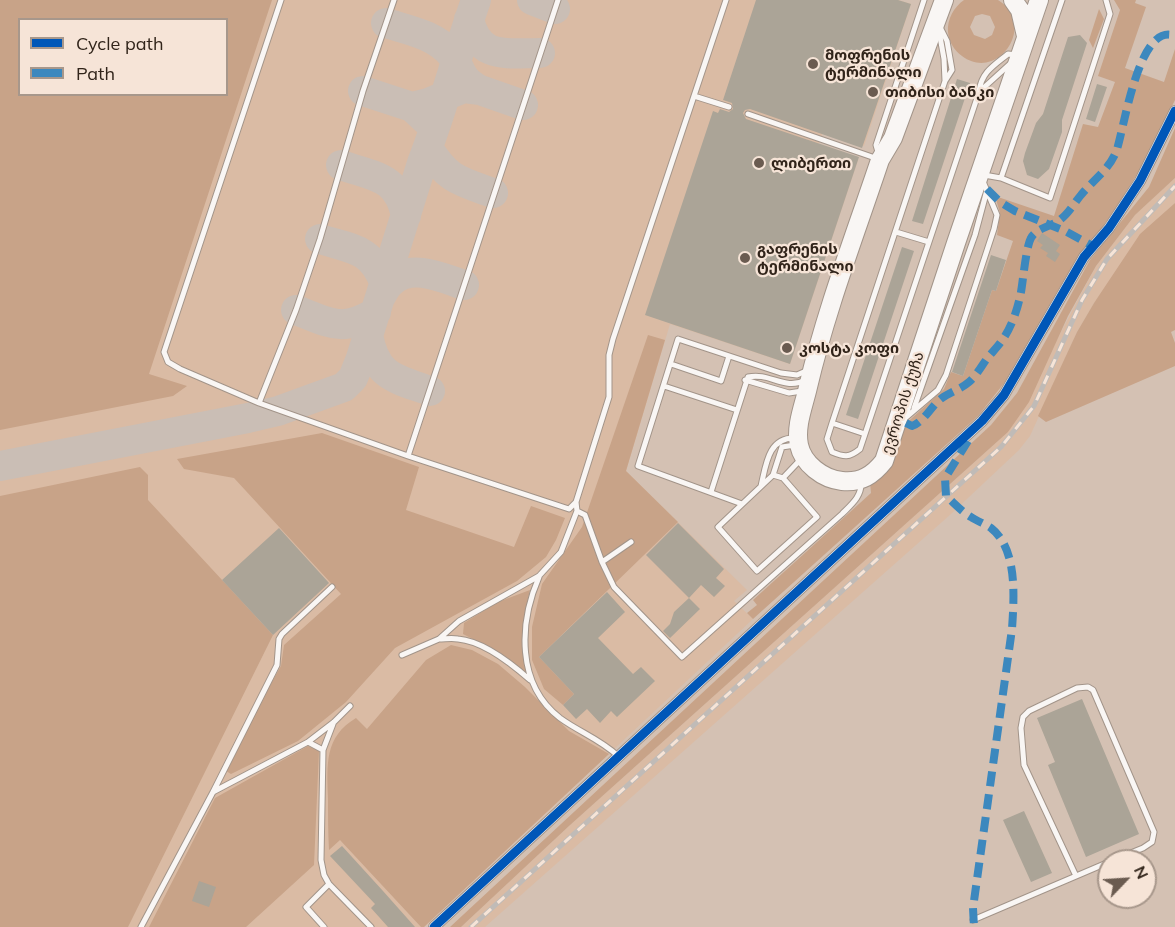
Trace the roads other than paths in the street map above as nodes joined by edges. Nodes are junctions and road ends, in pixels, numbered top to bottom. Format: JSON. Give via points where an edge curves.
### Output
{"nodes":[{"id":1,"x":281,"y":0,"type":"edge"},
{"id":2,"x":394,"y":0,"type":"edge"},
{"id":3,"x":558,"y":0,"type":"edge"},
{"id":4,"x":726,"y":0,"type":"edge"},
{"id":5,"x":924,"y":0,"type":"edge"},
{"id":6,"x":944,"y":0,"type":"edge"},
{"id":7,"x":954,"y":0,"type":"edge"},
{"id":8,"x":1013,"y":0,"type":"edge"},
{"id":9,"x":1039,"y":0,"type":"edge"},
{"id":10,"x":1062,"y":0,"type":"edge"},
{"id":11,"x":1106,"y":0,"type":"edge"},
{"id":12,"x":937,"y":20,"type":"junction"},
{"id":13,"x":1026,"y":36,"type":"junction"},
{"id":14,"x":1020,"y":55,"type":"junction"},
{"id":15,"x":694,"y":96,"type":"junction"},
{"id":16,"x":729,"y":107,"type":"dead end"},
{"id":17,"x":1175,"y":111,"type":"edge"},
{"id":18,"x":748,"y":114,"type":"dead end"},
{"id":19,"x":880,"y":160,"type":"junction"},
{"id":20,"x":1001,"y":178,"type":"junction"},
{"id":21,"x":983,"y":182,"type":"junction"},
{"id":22,"x":896,"y":232,"type":"junction"},
{"id":23,"x":928,"y":242,"type":"junction"},
{"id":24,"x":729,"y":356,"type":"junction"},
{"id":25,"x":671,"y":364,"type":"junction"},
{"id":26,"x":810,"y":377,"type":"junction"},
{"id":27,"x":746,"y":380,"type":"junction"},
{"id":28,"x":664,"y":386,"type":"junction"},
{"id":29,"x":259,"y":403,"type":"junction"},
{"id":30,"x":737,"y":410,"type":"junction"},
{"id":31,"x":913,"y":410,"type":"junction"},
{"id":32,"x":832,"y":423,"type":"junction"},
{"id":33,"x":896,"y":426,"type":"junction"},
{"id":34,"x":865,"y":434,"type":"junction"},
{"id":35,"x":800,"y":447,"type":"junction"},
{"id":36,"x":408,"y":456,"type":"junction"},
{"id":37,"x":773,"y":475,"type":"junction"},
{"id":38,"x":783,"y":477,"type":"junction"},
{"id":39,"x":861,"y":480,"type":"junction"},
{"id":40,"x":760,"y":488,"type":"junction"},
{"id":41,"x":711,"y":492,"type":"junction"},
{"id":42,"x":576,"y":502,"type":"junction"},
{"id":43,"x":742,"y":504,"type":"junction"},
{"id":44,"x":577,"y":511,"type":"junction"},
{"id":45,"x":631,"y":542,"type":"dead end"},
{"id":46,"x":602,"y":562,"type":"junction"},
{"id":47,"x":539,"y":576,"type":"junction"},
{"id":48,"x":332,"y":587,"type":"dead end"},
{"id":49,"x":439,"y":639,"type":"junction"},
{"id":50,"x":402,"y":655,"type":"dead end"},
{"id":51,"x":531,"y":681,"type":"junction"},
{"id":52,"x":350,"y":706,"type":"dead end"},
{"id":53,"x":334,"y":722,"type":"junction"},
{"id":54,"x":308,"y":742,"type":"junction"},
{"id":55,"x":322,"y":750,"type":"junction"},
{"id":56,"x":618,"y":756,"type":"junction"},
{"id":57,"x":213,"y":792,"type":"junction"},
{"id":58,"x":1141,"y":849,"type":"edge"},
{"id":59,"x":1097,"y":867,"type":"edge"},
{"id":60,"x":1076,"y":876,"type":"junction"},
{"id":61,"x":329,"y":884,"type":"junction"},
{"id":62,"x":973,"y":920,"type":"dead end"},
{"id":63,"x":141,"y":927,"type":"edge"},
{"id":64,"x":324,"y":927,"type":"edge"},
{"id":65,"x":370,"y":927,"type":"edge"},
{"id":66,"x":434,"y":927,"type":"edge"}],
"edges":[{"from":1,"to":29,"type":"lane","via":[[164,352],[168,362],[180,369]]},
{"from":2,"to":29,"type":"lane","via":[[317,249]]},
{"from":3,"to":36,"type":"lane"},
{"from":4,"to":15,"type":"lane"},
{"from":5,"to":19,"type":"lane","via":[[876,144]]},
{"from":6,"to":12,"type":"main road"},
{"from":7,"to":12,"type":"main road"},
{"from":8,"to":13,"type":"main road","via":[[1020,10]]},
{"from":9,"to":13,"type":"main road","name":"ევროპის ქუჩა"},
{"from":10,"to":20,"type":"lane"},
{"from":11,"to":20,"type":"lane","via":[[1110,14],[1050,198]]},
{"from":12,"to":19,"type":"main road","via":[[893,138]]},
{"from":12,"to":22,"type":"lane","via":[[945,81]]},
{"from":13,"to":14,"type":"main road","name":"ევროპის ქუჩა"},
{"from":14,"to":21,"type":"main road","name":"ევროპის ქუჩა"},
{"from":14,"to":23,"type":"lane","via":[[979,92]]},
{"from":15,"to":16,"type":"lane"},
{"from":15,"to":42,"type":"lane","via":[[613,339],[609,398]]},
{"from":17,"to":56,"type":"street","via":[[1140,181],[1084,257],[1004,395],[982,421]]},
{"from":18,"to":19,"type":"lane"},
{"from":19,"to":26,"type":"main road"},
{"from":20,"to":21,"type":"lane"},
{"from":21,"to":31,"type":"lane","via":[[975,235]]},
{"from":21,"to":31,"type":"lane","via":[[997,215],[994,229],[946,375],[938,390]]},
{"from":21,"to":33,"type":"main road","name":"ევროპის ქუჩა"},
{"from":22,"to":23,"type":"lane"},
{"from":22,"to":32,"type":"lane"},
{"from":23,"to":34,"type":"lane"},
{"from":24,"to":25,"type":"lane","via":[[721,381]]},
{"from":24,"to":25,"type":"lane","via":[[678,339]]},
{"from":24,"to":26,"type":"lane","via":[[789,375],[803,373]]},
{"from":25,"to":28,"type":"lane"},
{"from":26,"to":27,"type":"lane","via":[[791,384],[758,375]]},
{"from":26,"to":27,"type":"lane","via":[[798,392],[789,393]]},
{"from":26,"to":35,"type":"main road","via":[[801,415]]},
{"from":27,"to":30,"type":"lane"},
{"from":28,"to":30,"type":"lane"},
{"from":28,"to":41,"type":"lane","via":[[638,466]]},
{"from":29,"to":36,"type":"lane"},
{"from":30,"to":41,"type":"lane"},
{"from":31,"to":33,"type":"lane"},
{"from":32,"to":34,"type":"lane"},
{"from":32,"to":34,"type":"lane","via":[[827,439],[832,452],[844,457],[860,449]]},
{"from":33,"to":39,"type":"main road","name":"ევროპის ქუჩა","via":[[885,461],[875,474]]},
{"from":35,"to":37,"type":"lane","via":[[782,447]]},
{"from":35,"to":38,"type":"lane","via":[[795,464]]},
{"from":35,"to":39,"type":"main road","via":[[821,474],[835,480]]},
{"from":35,"to":40,"type":"lane","via":[[783,438],[774,446]]},
{"from":36,"to":42,"type":"lane","via":[[569,509]]},
{"from":37,"to":38,"type":"lane"},
{"from":37,"to":40,"type":"lane"},
{"from":38,"to":43,"type":"lane","via":[[817,517],[757,571],[718,527]]},
{"from":39,"to":46,"type":"lane","via":[[861,491],[842,514],[682,657],[614,587]]},
{"from":40,"to":43,"type":"lane"},
{"from":41,"to":43,"type":"lane"},
{"from":42,"to":44,"type":"lane"},
{"from":44,"to":46,"type":"lane","via":[[585,515]]},
{"from":44,"to":47,"type":"lane","via":[[561,552]]},
{"from":45,"to":46,"type":"lane"},
{"from":47,"to":49,"type":"lane","via":[[459,621]]},
{"from":47,"to":51,"type":"lane","via":[[530,597],[526,623],[526,658]]},
{"from":48,"to":57,"type":"lane","via":[[279,639],[277,665]]},
{"from":49,"to":50,"type":"lane"},
{"from":49,"to":51,"type":"lane","via":[[460,639],[486,648]]},
{"from":51,"to":56,"type":"lane","via":[[560,718],[598,739]]},
{"from":52,"to":53,"type":"lane"},
{"from":53,"to":54,"type":"lane"},
{"from":53,"to":55,"type":"lane"},
{"from":54,"to":55,"type":"lane"},
{"from":54,"to":57,"type":"lane"},
{"from":55,"to":61,"type":"lane","via":[[321,860]]},
{"from":56,"to":66,"type":"street"},
{"from":57,"to":63,"type":"lane"},
{"from":58,"to":60,"type":"lane","via":[[1152,842],[1154,832],[1093,690],[1077,688],[1029,711],[1021,728],[1024,765]]},
{"from":59,"to":60,"type":"lane"},
{"from":60,"to":62,"type":"lane"},
{"from":61,"to":64,"type":"lane","via":[[306,908]]},
{"from":61,"to":65,"type":"lane"}]}
